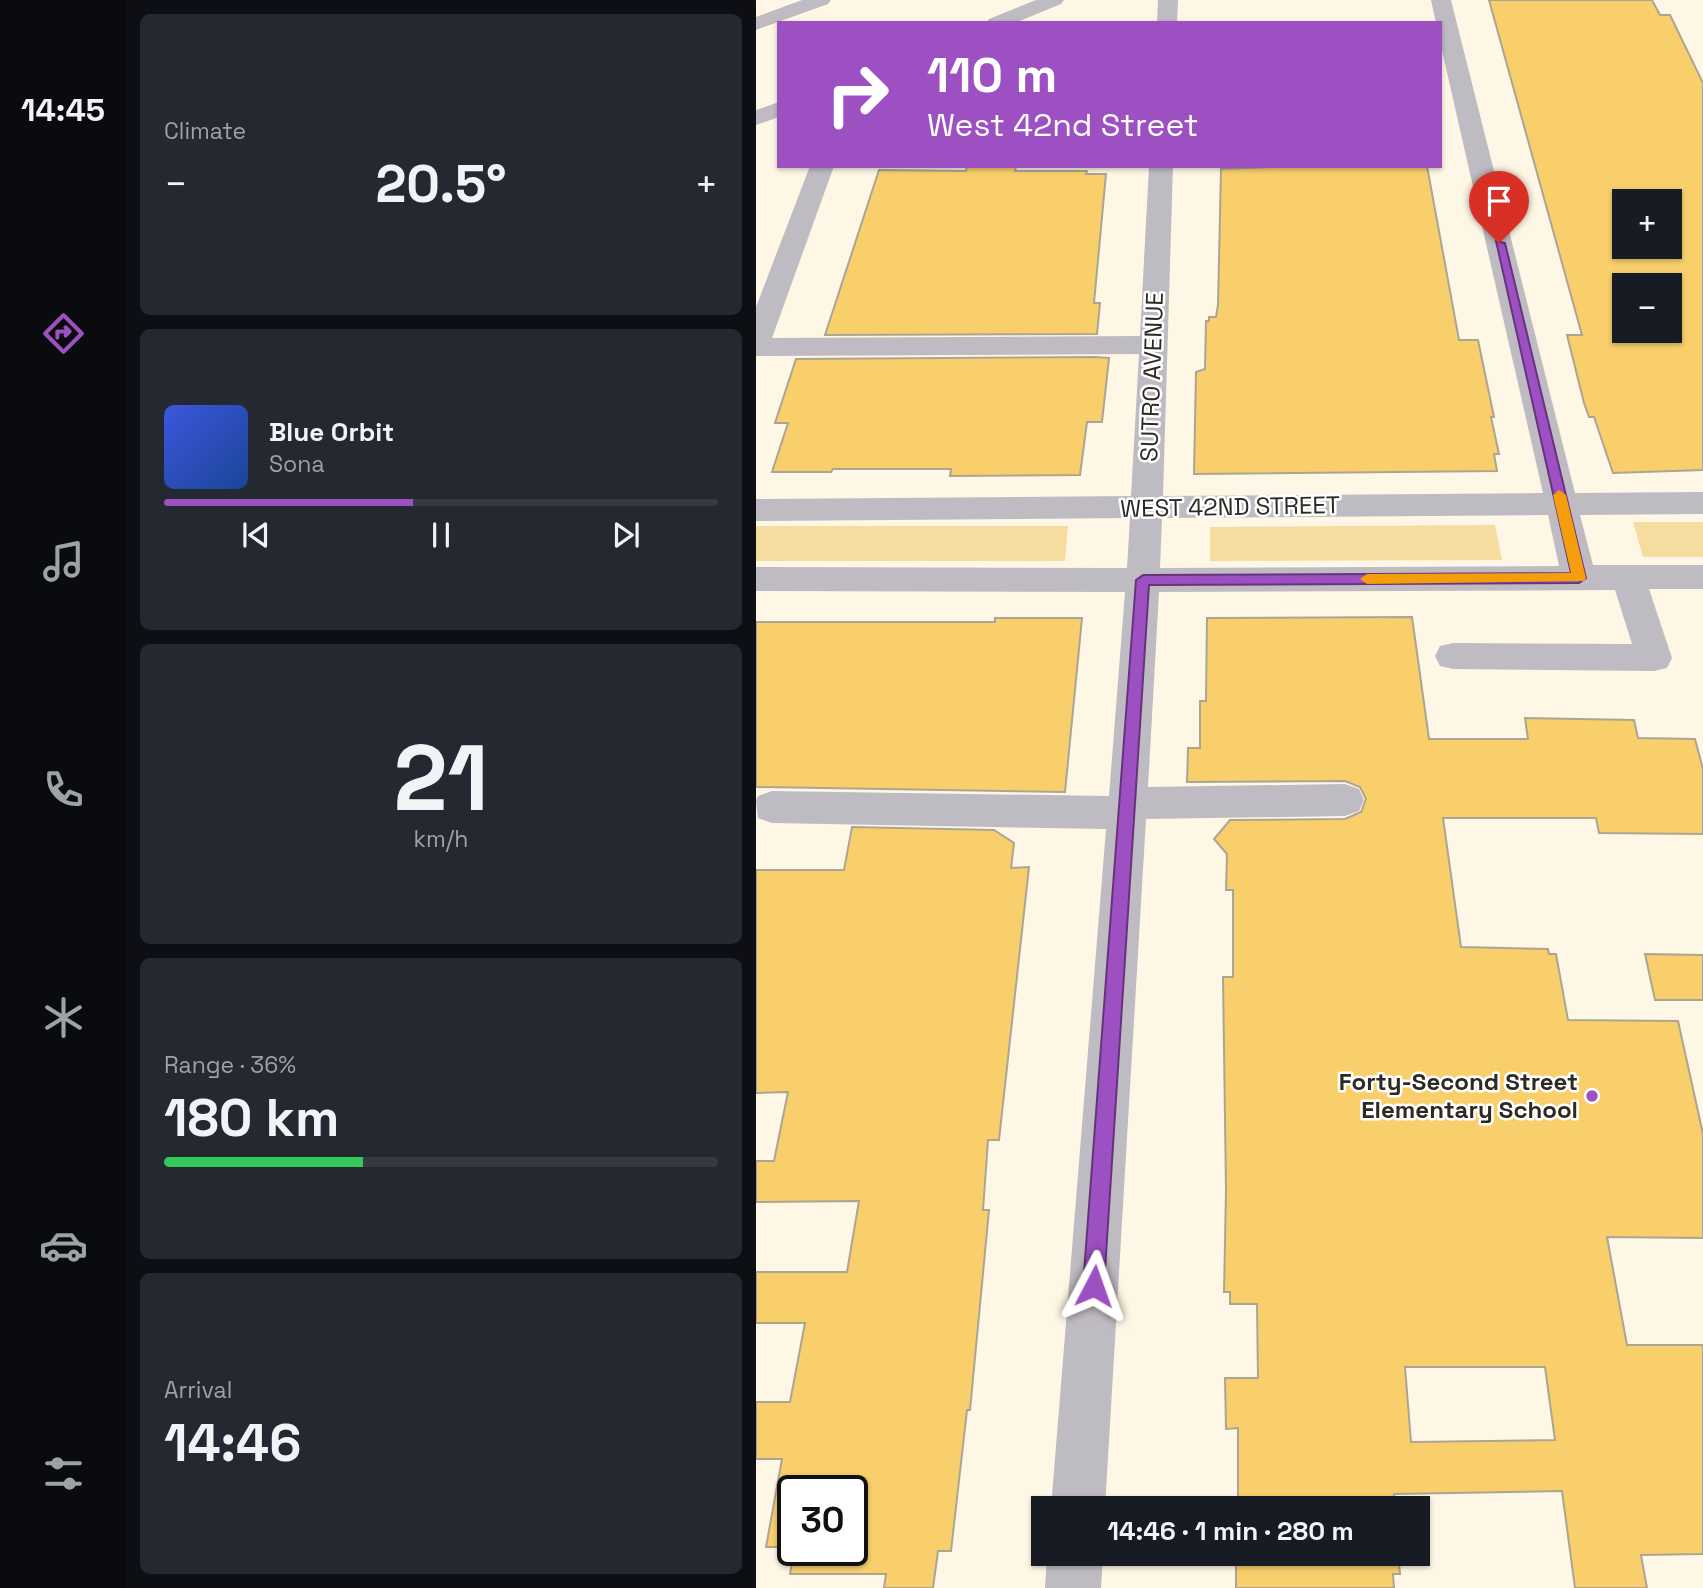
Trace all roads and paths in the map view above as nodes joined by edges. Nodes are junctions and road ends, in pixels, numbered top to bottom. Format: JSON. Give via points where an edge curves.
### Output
{"nodes":[{"id":1,"x":821,"y":0,"type":"edge"},
{"id":2,"x":1054,"y":0,"type":"edge"},
{"id":3,"x":1168,"y":0,"type":"edge"},
{"id":4,"x":1441,"y":0,"type":"edge"},
{"id":5,"x":1001,"y":21,"type":"edge"},
{"id":6,"x":1167,"y":21,"type":"edge"},
{"id":7,"x":756,"y":24,"type":"edge"},
{"id":8,"x":777,"y":110,"type":"edge"},
{"id":9,"x":756,"y":118,"type":"edge"},
{"id":10,"x":821,"y":168,"type":"edge"},
{"id":11,"x":1161,"y":168,"type":"edge"},
{"id":12,"x":1154,"y":345,"type":"junction"},
{"id":13,"x":756,"y":346,"type":"edge"},
{"id":14,"x":1562,"y":503,"type":"junction"},
{"id":15,"x":1703,"y":503,"type":"edge"},
{"id":16,"x":1147,"y":508,"type":"junction"},
{"id":17,"x":756,"y":510,"type":"edge"},
{"id":18,"x":1703,"y":577,"type":"edge"},
{"id":19,"x":1579,"y":578,"type":"junction"},
{"id":20,"x":1628,"y":578,"type":"junction"},
{"id":21,"x":756,"y":579,"type":"edge"},
{"id":22,"x":1143,"y":580,"type":"junction"},
{"id":23,"x":1452,"y":656,"type":"dead end"},
{"id":24,"x":1345,"y":800,"type":"dead end"},
{"id":25,"x":772,"y":807,"type":"dead end"},
{"id":26,"x":1127,"y":808,"type":"junction"},
{"id":27,"x":1079,"y":1496,"type":"edge"},
{"id":28,"x":1074,"y":1566,"type":"edge"},
{"id":29,"x":1073,"y":1588,"type":"edge"}],
"edges":[{"from":1,"to":7,"type":"street"},
{"from":2,"to":5,"type":"street"},
{"from":3,"to":6,"type":"street"},
{"from":4,"to":14,"type":"street"},
{"from":8,"to":9,"type":"street"},
{"from":10,"to":13,"type":"street"},
{"from":11,"to":12,"type":"street","name":"SUTRO AVENUE"},
{"from":12,"to":13,"type":"street"},
{"from":12,"to":16,"type":"street","name":"SUTRO AVENUE"},
{"from":14,"to":15,"type":"street","name":"WEST 42ND STREET"},
{"from":14,"to":16,"type":"street","name":"WEST 42ND STREET"},
{"from":14,"to":19,"type":"street"},
{"from":16,"to":17,"type":"street","name":"WEST 42ND STREET"},
{"from":16,"to":22,"type":"street","name":"SUTRO AVENUE"},
{"from":18,"to":20,"type":"street"},
{"from":19,"to":20,"type":"street"},
{"from":19,"to":22,"type":"street"},
{"from":20,"to":23,"type":"street","via":[[1654,658]]},
{"from":21,"to":22,"type":"street"},
{"from":22,"to":26,"type":"street","name":"SUTRO AVENUE"},
{"from":24,"to":26,"type":"street"},
{"from":25,"to":26,"type":"street"},
{"from":26,"to":27,"type":"street","name":"SUTRO AVENUE"},
{"from":28,"to":29,"type":"street"}]}
